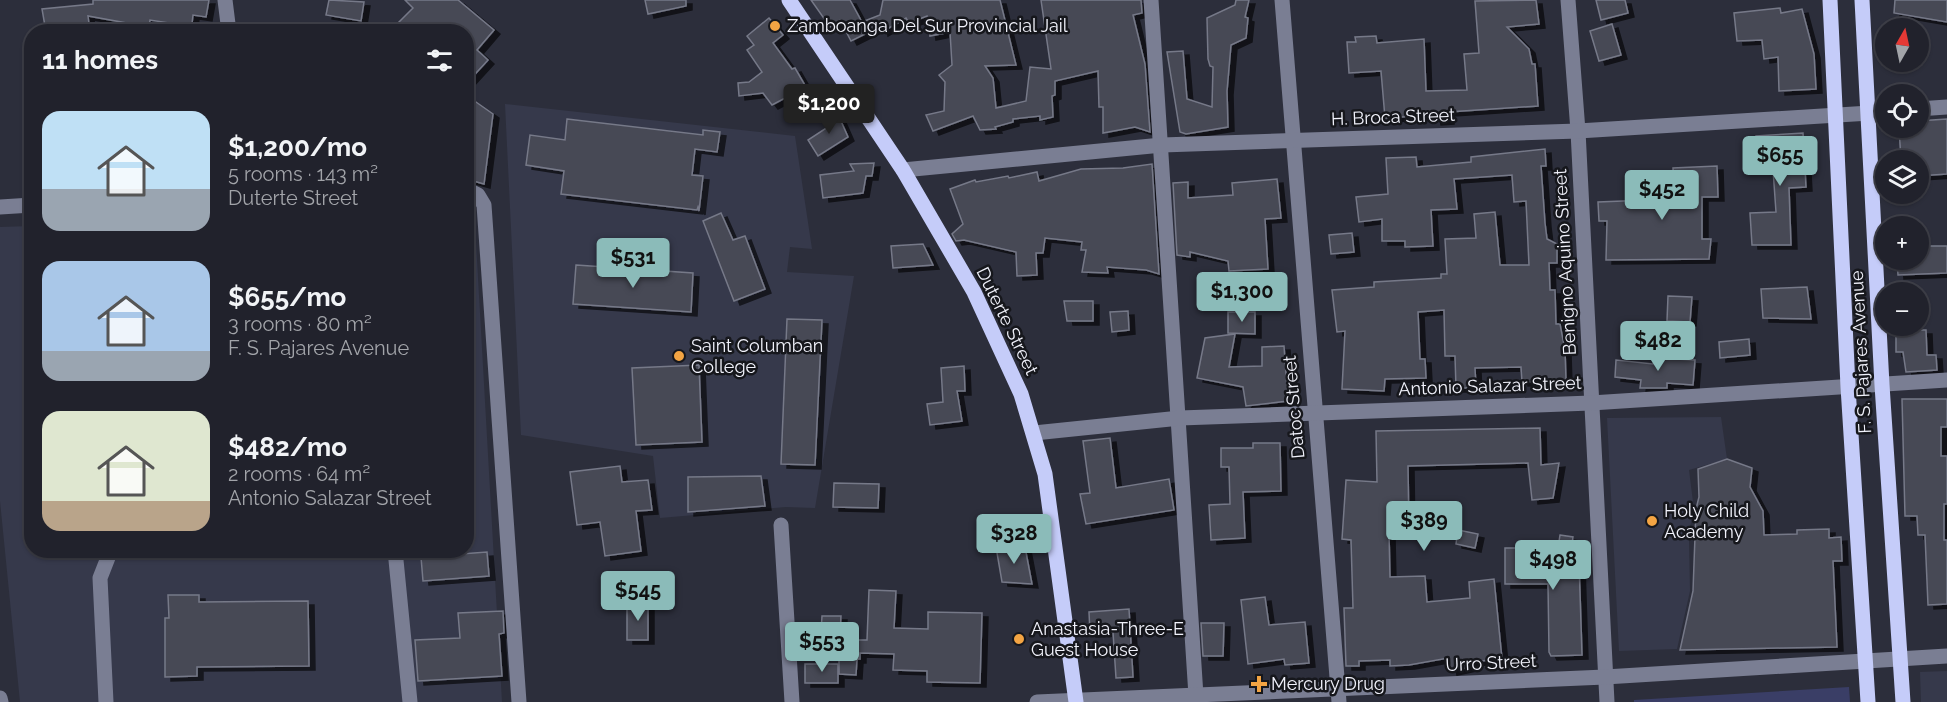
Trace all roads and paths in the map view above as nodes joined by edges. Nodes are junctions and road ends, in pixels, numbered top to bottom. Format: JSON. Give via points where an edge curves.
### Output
{"nodes":[{"id":1,"x":225,"y":0,"type":"edge"},
{"id":2,"x":789,"y":0,"type":"edge"},
{"id":3,"x":1151,"y":0,"type":"edge"},
{"id":4,"x":1282,"y":0,"type":"edge"},
{"id":5,"x":1568,"y":0,"type":"edge"},
{"id":6,"x":1830,"y":0,"type":"edge"},
{"id":7,"x":1862,"y":0,"type":"edge"},
{"id":8,"x":229,"y":24,"type":"edge"},
{"id":9,"x":1947,"y":107,"type":"edge"},
{"id":10,"x":1929,"y":108,"type":"edge"},
{"id":11,"x":1875,"y":113,"type":"edge"},
{"id":12,"x":1869,"y":114,"type":"junction"},
{"id":13,"x":1835,"y":117,"type":"junction"},
{"id":14,"x":1578,"y":131,"type":"junction"},
{"id":15,"x":1292,"y":140,"type":"junction"},
{"id":16,"x":1162,"y":145,"type":"junction"},
{"id":17,"x":903,"y":170,"type":"junction"},
{"id":18,"x":474,"y":193,"type":"edge"},
{"id":19,"x":24,"y":206,"type":"edge"},
{"id":20,"x":0,"y":207,"type":"edge"},
{"id":21,"x":1947,"y":380,"type":"edge"},
{"id":22,"x":1882,"y":386,"type":"junction"},
{"id":23,"x":1848,"y":387,"type":"junction"},
{"id":24,"x":1591,"y":402,"type":"junction"},
{"id":25,"x":1313,"y":411,"type":"junction"},
{"id":26,"x":1180,"y":418,"type":"junction"},
{"id":27,"x":1034,"y":433,"type":"junction"},
{"id":28,"x":781,"y":525,"type":"dead end"},
{"id":29,"x":108,"y":558,"type":"edge"},
{"id":30,"x":396,"y":558,"type":"edge"},
{"id":31,"x":1947,"y":656,"type":"edge"},
{"id":32,"x":1900,"y":659,"type":"junction"},
{"id":33,"x":1865,"y":661,"type":"junction"},
{"id":34,"x":1605,"y":677,"type":"junction"},
{"id":35,"x":1196,"y":696,"type":"junction"},
{"id":36,"x":1338,"y":696,"type":"edge"},
{"id":37,"x":0,"y":698,"type":"edge"},
{"id":38,"x":1076,"y":701,"type":"edge"},
{"id":39,"x":1,"y":702,"type":"edge"},
{"id":40,"x":106,"y":702,"type":"edge"},
{"id":41,"x":410,"y":702,"type":"edge"},
{"id":42,"x":519,"y":702,"type":"edge"},
{"id":43,"x":792,"y":702,"type":"edge"},
{"id":44,"x":1037,"y":702,"type":"edge"},
{"id":45,"x":1607,"y":702,"type":"edge"},
{"id":46,"x":1868,"y":702,"type":"edge"},
{"id":47,"x":1903,"y":702,"type":"edge"}],
"edges":[{"from":1,"to":8,"type":"street"},
{"from":2,"to":17,"type":"main road","name":"Duterte Street"},
{"from":3,"to":16,"type":"street"},
{"from":4,"to":15,"type":"street","name":"Datoc Street"},
{"from":5,"to":14,"type":"street","name":"Benigno Aquino Street"},
{"from":6,"to":13,"type":"main road","name":"F. S. Pajares Avenue"},
{"from":7,"to":12,"type":"main road","name":"F. S. Pajares Avenue"},
{"from":9,"to":10,"type":"street"},
{"from":11,"to":12,"type":"street","name":"H. Broca Street"},
{"from":12,"to":13,"type":"street","name":"H. Broca Street"},
{"from":12,"to":22,"type":"main road","name":"F. S. Pajares Avenue"},
{"from":13,"to":14,"type":"street","name":"H. Broca Street"},
{"from":13,"to":23,"type":"main road","name":"F. S. Pajares Avenue"},
{"from":14,"to":15,"type":"street","name":"H. Broca Street"},
{"from":14,"to":24,"type":"street","name":"Benigno Aquino Street"},
{"from":15,"to":16,"type":"street","name":"H. Broca Street"},
{"from":15,"to":25,"type":"street","name":"Datoc Street"},
{"from":16,"to":17,"type":"street","name":"H. Broca Street"},
{"from":16,"to":26,"type":"street"},
{"from":17,"to":27,"type":"main road","name":"Duterte Street","via":[[974,292],[1002,349]]},
{"from":18,"to":42,"type":"street","via":[[484,205]]},
{"from":19,"to":20,"type":"street"},
{"from":21,"to":22,"type":"street","name":"Antonio Salazar Street"},
{"from":22,"to":23,"type":"street","name":"Antonio Salazar Street"},
{"from":22,"to":32,"type":"main road","name":"F. S. Pajares Avenue"},
{"from":23,"to":24,"type":"street","name":"Antonio Salazar Street"},
{"from":23,"to":33,"type":"main road","name":"F. S. Pajares Avenue"},
{"from":24,"to":25,"type":"street","name":"Antonio Salazar Street"},
{"from":24,"to":34,"type":"street","name":"Benigno Aquino Street"},
{"from":25,"to":26,"type":"street","name":"Antonio Salazar Street"},
{"from":25,"to":36,"type":"street","name":"Datoc Street"},
{"from":26,"to":27,"type":"street","name":"Antonio Salazar Street"},
{"from":26,"to":35,"type":"street"},
{"from":27,"to":38,"type":"main road","name":"Duterte Street","via":[[1050,504]]},
{"from":28,"to":43,"type":"street"},
{"from":29,"to":40,"type":"street","via":[[100,578]]},
{"from":30,"to":41,"type":"street"},
{"from":31,"to":32,"type":"street","name":"Urro Street"},
{"from":32,"to":33,"type":"street","name":"Urro Street"},
{"from":32,"to":47,"type":"main road","name":"F. S. Pajares Avenue"},
{"from":33,"to":34,"type":"street","name":"Urro Street"},
{"from":33,"to":46,"type":"main road","name":"F. S. Pajares Avenue"},
{"from":34,"to":36,"type":"street","name":"Urro Street"},
{"from":34,"to":45,"type":"street","name":"Benigno Aquino Street"},
{"from":35,"to":36,"type":"street","name":"Urro Street"},
{"from":35,"to":38,"type":"street","name":"Urro Street"},
{"from":37,"to":39,"type":"street"},
{"from":38,"to":44,"type":"street","name":"Urro Street"}]}
